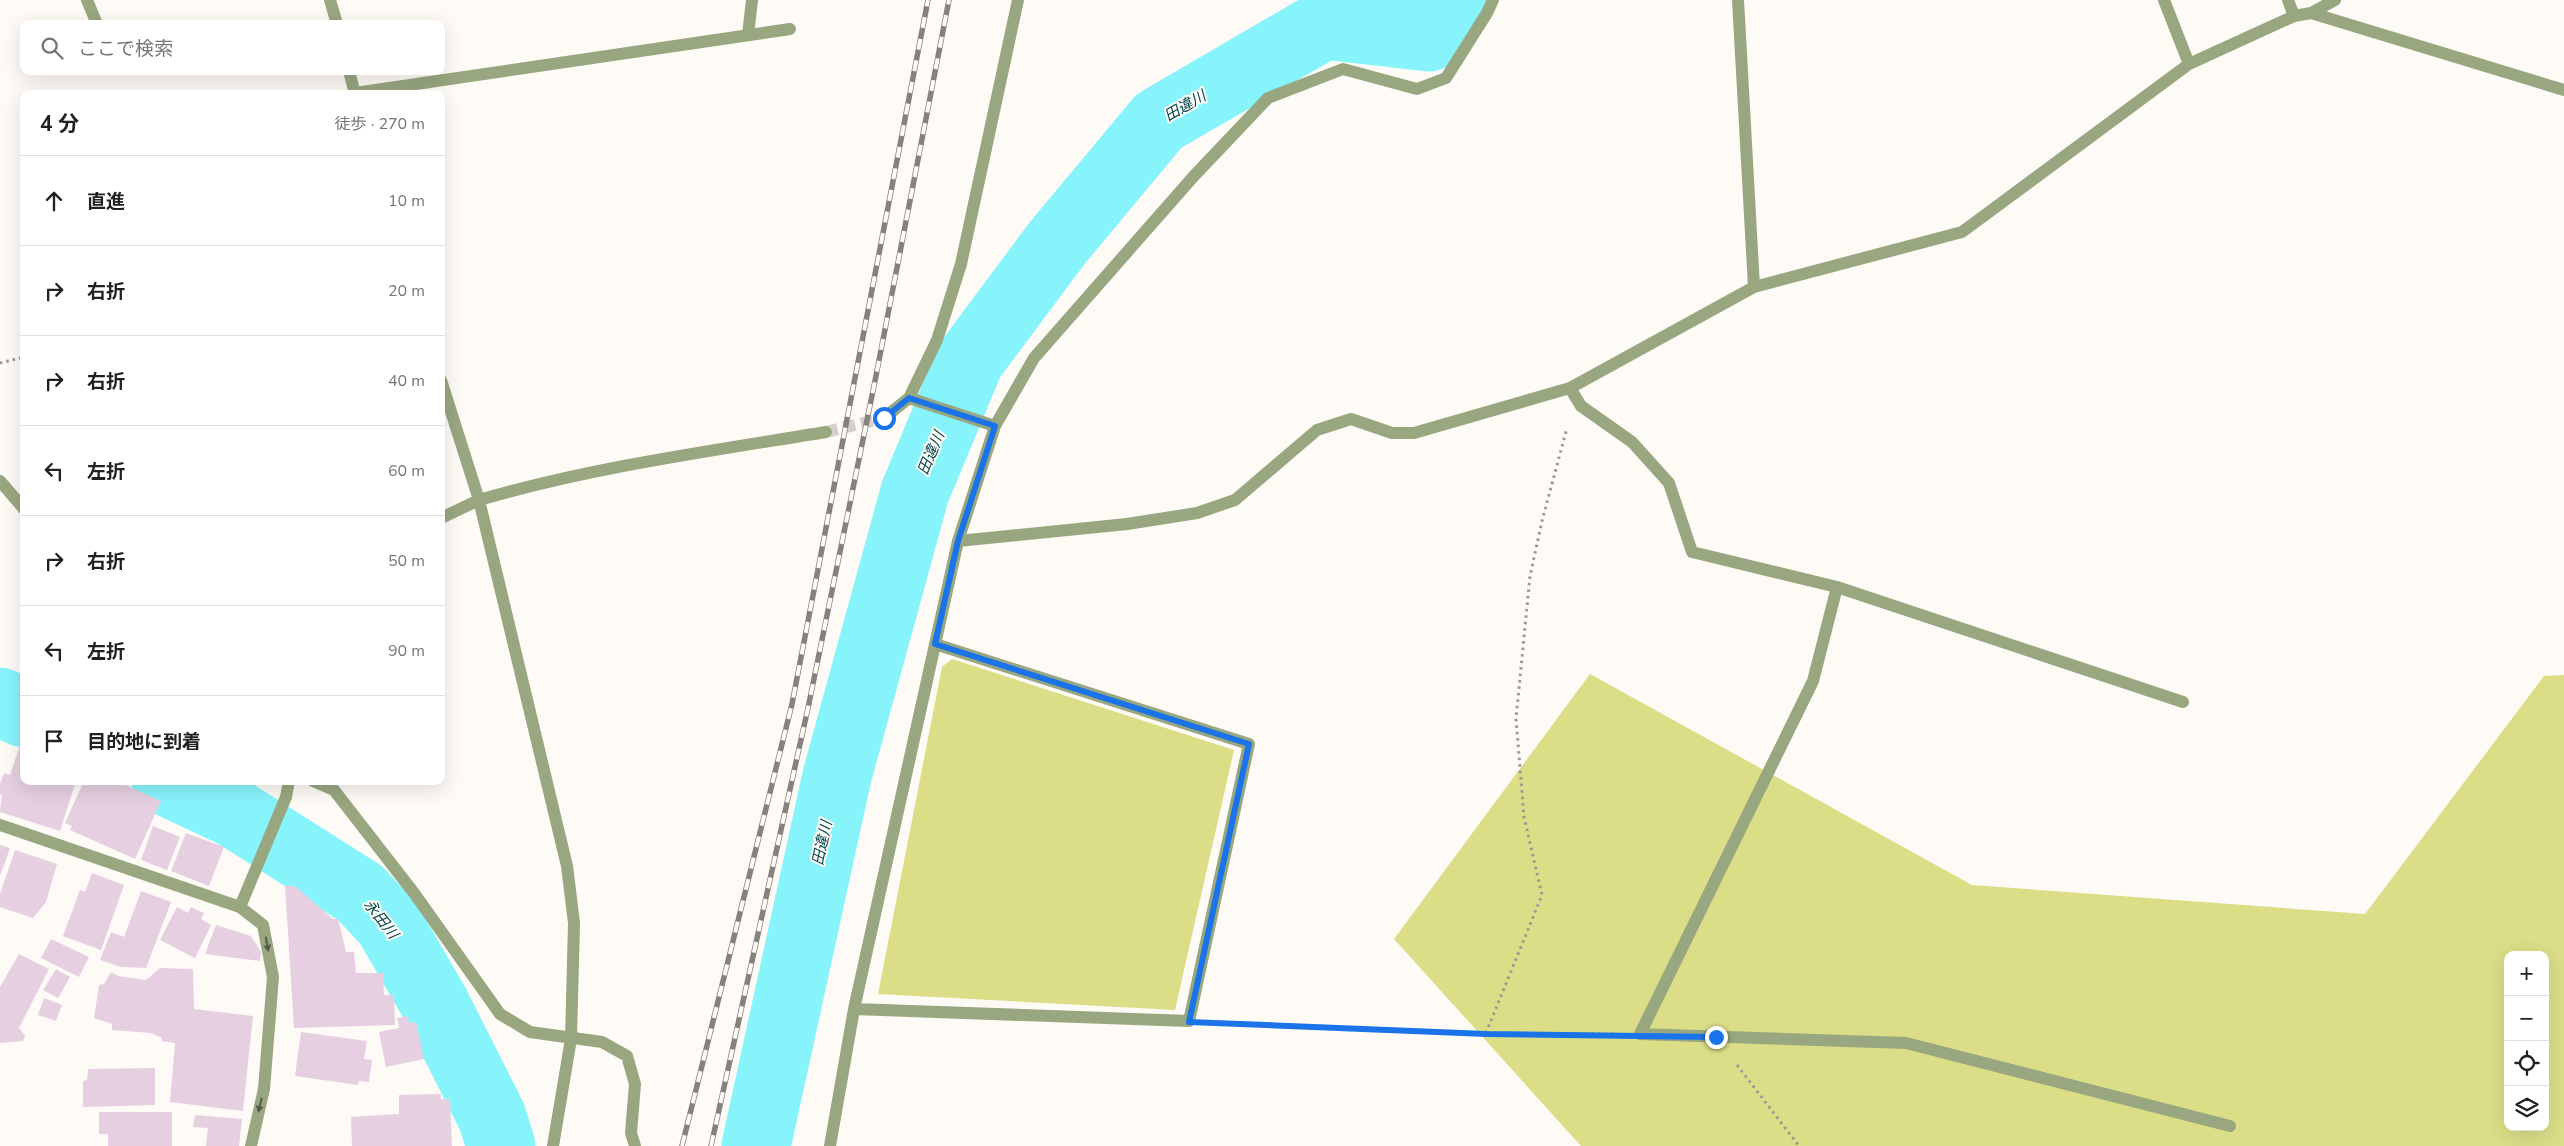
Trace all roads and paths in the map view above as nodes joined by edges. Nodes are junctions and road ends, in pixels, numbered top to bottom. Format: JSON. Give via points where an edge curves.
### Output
{"nodes":[{"id":1,"x":87,"y":0,"type":"edge"},
{"id":2,"x":330,"y":0,"type":"edge"},
{"id":3,"x":752,"y":0,"type":"edge"},
{"id":4,"x":1018,"y":0,"type":"edge"},
{"id":5,"x":1493,"y":0,"type":"edge"},
{"id":6,"x":1738,"y":0,"type":"edge"},
{"id":7,"x":2164,"y":0,"type":"edge"},
{"id":8,"x":2288,"y":0,"type":"edge"},
{"id":9,"x":2335,"y":0,"type":"edge"},
{"id":10,"x":2311,"y":13,"type":"junction"},
{"id":11,"x":2294,"y":16,"type":"junction"},
{"id":12,"x":95,"y":20,"type":"edge"},
{"id":13,"x":335,"y":20,"type":"edge"},
{"id":14,"x":790,"y":29,"type":"dead end"},
{"id":15,"x":748,"y":35,"type":"junction"},
{"id":16,"x":2189,"y":64,"type":"junction"},
{"id":17,"x":350,"y":75,"type":"edge"},
{"id":18,"x":354,"y":90,"type":"edge"},
{"id":19,"x":382,"y":90,"type":"edge"},
{"id":20,"x":2564,"y":90,"type":"edge"},
{"id":21,"x":1754,"y":287,"type":"junction"},
{"id":22,"x":20,"y":358,"type":"edge"},
{"id":23,"x":0,"y":363,"type":"edge"},
{"id":24,"x":1570,"y":388,"type":"junction"},
{"id":25,"x":445,"y":393,"type":"edge"},
{"id":26,"x":909,"y":398,"type":"junction"},
{"id":27,"x":1581,"y":406,"type":"junction"},
{"id":28,"x":884,"y":418,"type":"tunnel mouth"},
{"id":29,"x":995,"y":426,"type":"junction"},
{"id":30,"x":826,"y":432,"type":"tunnel mouth"},
{"id":31,"x":0,"y":481,"type":"edge"},
{"id":32,"x":479,"y":500,"type":"junction"},
{"id":33,"x":20,"y":504,"type":"edge"},
{"id":34,"x":445,"y":516,"type":"edge"},
{"id":35,"x":958,"y":541,"type":"junction"},
{"id":36,"x":1837,"y":587,"type":"junction"},
{"id":37,"x":935,"y":644,"type":"junction"},
{"id":38,"x":2183,"y":702,"type":"dead end"},
{"id":39,"x":288,"y":785,"type":"edge"},
{"id":40,"x":322,"y":785,"type":"edge"},
{"id":41,"x":0,"y":825,"type":"edge"},
{"id":42,"x":240,"y":906,"type":"junction"},
{"id":43,"x":854,"y":1009,"type":"junction"},
{"id":44,"x":1189,"y":1022,"type":"junction"},
{"id":45,"x":1486,"y":1034,"type":"junction"},
{"id":46,"x":1640,"y":1034,"type":"junction"},
{"id":47,"x":1716,"y":1037,"type":"junction"},
{"id":48,"x":571,"y":1039,"type":"junction"},
{"id":49,"x":2230,"y":1126,"type":"dead end"},
{"id":50,"x":251,"y":1146,"type":"edge"},
{"id":51,"x":553,"y":1146,"type":"edge"},
{"id":52,"x":635,"y":1146,"type":"edge"},
{"id":53,"x":830,"y":1146,"type":"edge"},
{"id":54,"x":1799,"y":1146,"type":"edge"}],
"edges":[{"from":1,"to":12,"type":"street"},
{"from":2,"to":13,"type":"street"},
{"from":3,"to":15,"type":"street"},
{"from":4,"to":26,"type":"street","via":[[961,264],[937,340]]},
{"from":5,"to":29,"type":"street","via":[[1446,78],[1417,88],[1342,69],[1268,98],[1193,176],[1034,358]]},
{"from":6,"to":21,"type":"street"},
{"from":7,"to":16,"type":"street"},
{"from":8,"to":11,"type":"street"},
{"from":9,"to":10,"type":"street"},
{"from":10,"to":11,"type":"street"},
{"from":10,"to":20,"type":"street"},
{"from":11,"to":16,"type":"street"},
{"from":14,"to":15,"type":"street"},
{"from":15,"to":19,"type":"street"},
{"from":16,"to":21,"type":"street","via":[[1962,232]]},
{"from":17,"to":18,"type":"street"},
{"from":21,"to":24,"type":"street"},
{"from":22,"to":23,"type":"path"},
{"from":24,"to":27,"type":"street"},
{"from":24,"to":35,"type":"street","via":[[1414,433],[1392,433],[1352,419],[1317,430],[1236,500],[1197,514]]},
{"from":25,"to":32,"type":"street"},
{"from":26,"to":28,"type":"street"},
{"from":26,"to":29,"type":"street"},
{"from":27,"to":36,"type":"street","via":[[1632,442],[1670,483],[1692,552]]},
{"from":27,"to":45,"type":"path","via":[[1566,429],[1530,576],[1516,719],[1524,817],[1542,895]]},
{"from":29,"to":35,"type":"street"},
{"from":30,"to":32,"type":"street","via":[[635,463]]},
{"from":31,"to":33,"type":"street"},
{"from":32,"to":34,"type":"street"},
{"from":32,"to":48,"type":"street","via":[[568,866],[574,922]]},
{"from":35,"to":37,"type":"street"},
{"from":36,"to":38,"type":"street"},
{"from":36,"to":46,"type":"street","via":[[1813,681]]},
{"from":37,"to":43,"type":"street"},
{"from":37,"to":44,"type":"street","via":[[1249,744]]},
{"from":39,"to":42,"type":"street"},
{"from":40,"to":48,"type":"street","via":[[334,790],[414,893],[500,1014],[530,1032]]},
{"from":41,"to":42,"type":"street"},
{"from":42,"to":50,"type":"street","one_way":true,"via":[[263,925],[272,977],[264,1089]]},
{"from":43,"to":44,"type":"street"},
{"from":43,"to":53,"type":"street"},
{"from":44,"to":45,"type":"path"},
{"from":45,"to":46,"type":"path"},
{"from":46,"to":47,"type":"street"},
{"from":47,"to":49,"type":"street","via":[[1906,1043]]},
{"from":47,"to":54,"type":"path"},
{"from":48,"to":51,"type":"street"},
{"from":48,"to":52,"type":"street","via":[[602,1042],[627,1056],[635,1084],[631,1134]]}]}
